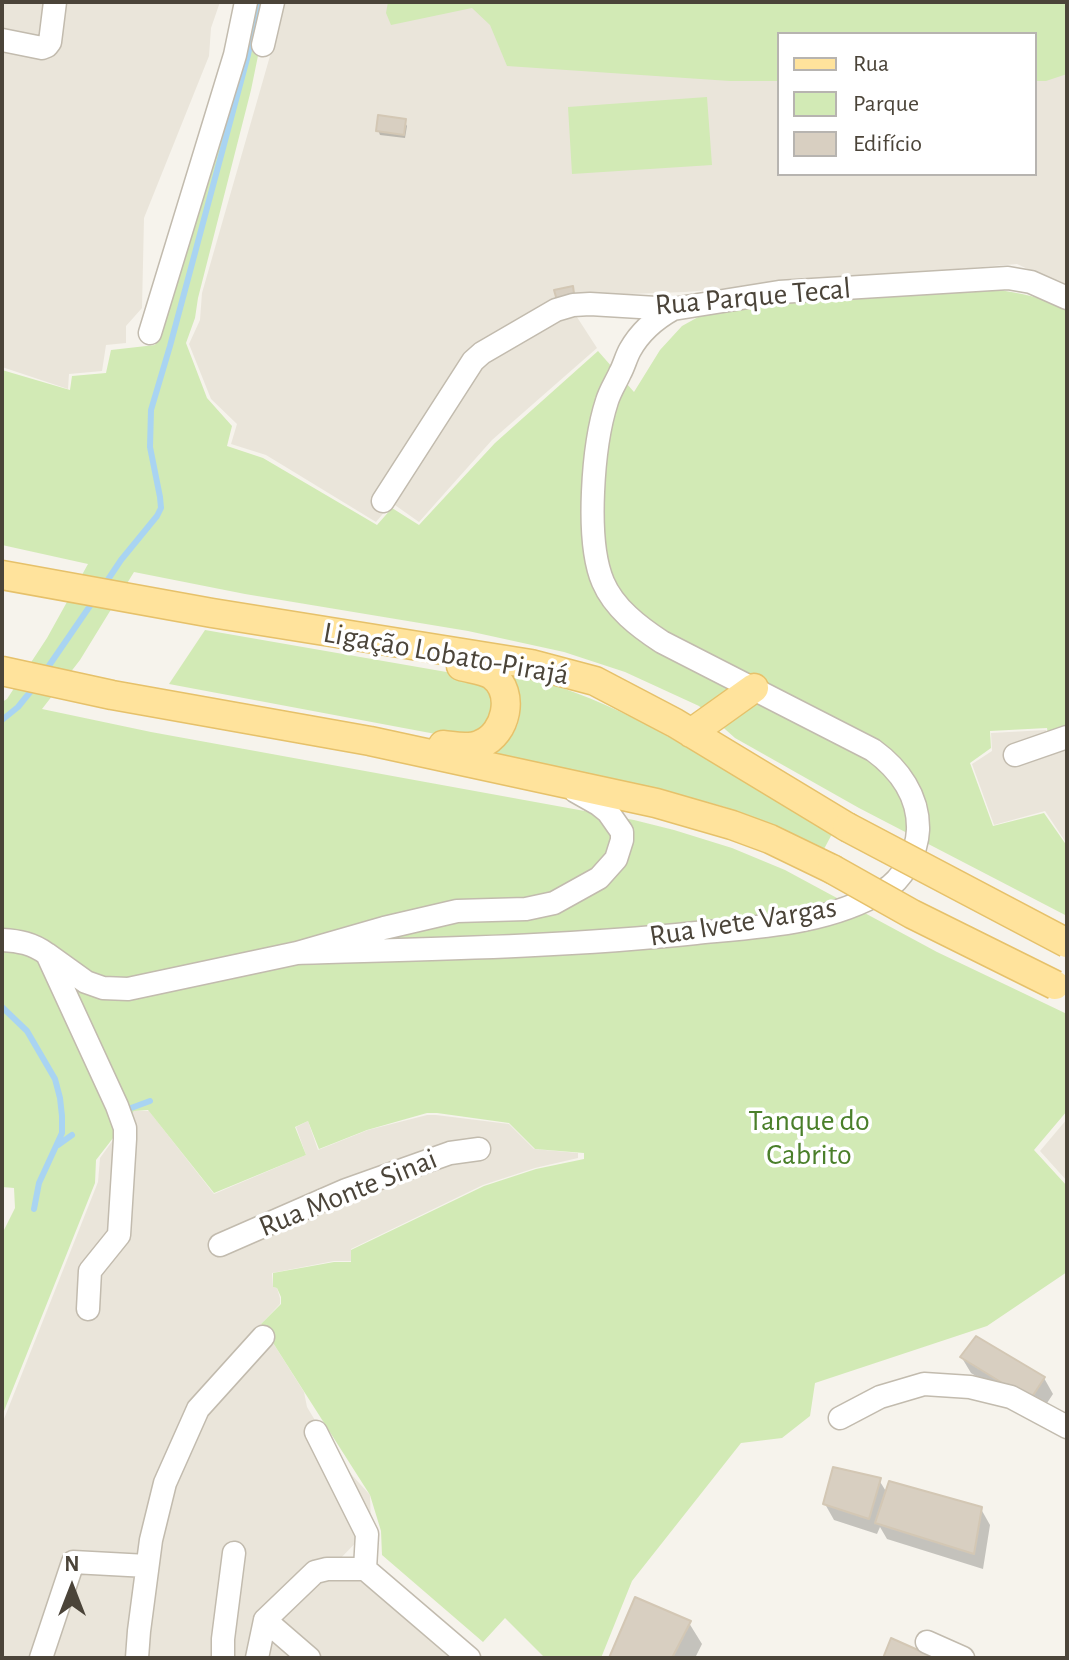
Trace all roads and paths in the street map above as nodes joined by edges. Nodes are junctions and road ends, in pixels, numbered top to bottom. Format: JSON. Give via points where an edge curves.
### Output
{"nodes":[{"id":1,"x":55,"y":2,"type":"edge"},
{"id":2,"x":246,"y":2,"type":"edge"},
{"id":3,"x":273,"y":2,"type":"edge"},
{"id":4,"x":2,"y":40,"type":"edge"},
{"id":5,"x":263,"y":45,"type":"dead end"},
{"id":6,"x":1067,"y":298,"type":"edge"},
{"id":7,"x":673,"y":309,"type":"junction"},
{"id":8,"x":150,"y":333,"type":"dead end"},
{"id":9,"x":383,"y":501,"type":"dead end"},
{"id":10,"x":2,"y":575,"type":"edge"},
{"id":11,"x":341,"y":634,"type":"junction"},
{"id":12,"x":2,"y":671,"type":"edge"},
{"id":13,"x":754,"y":688,"type":"junction"},
{"id":14,"x":691,"y":733,"type":"junction"},
{"id":15,"x":1067,"y":737,"type":"edge"},
{"id":16,"x":370,"y":741,"type":"junction"},
{"id":17,"x":1015,"y":755,"type":"dead end"},
{"id":18,"x":557,"y":780,"type":"junction"},
{"id":19,"x":2,"y":940,"type":"edge"},
{"id":20,"x":1067,"y":943,"type":"edge"},
{"id":21,"x":297,"y":953,"type":"junction"},
{"id":22,"x":47,"y":954,"type":"junction"},
{"id":23,"x":1061,"y":988,"type":"edge"},
{"id":24,"x":479,"y":1149,"type":"dead end"},
{"id":25,"x":220,"y":1245,"type":"dead end"},
{"id":26,"x":88,"y":1309,"type":"dead end"},
{"id":27,"x":263,"y":1337,"type":"dead end"},
{"id":28,"x":840,"y":1418,"type":"dead end"},
{"id":29,"x":1067,"y":1427,"type":"edge"},
{"id":30,"x":316,"y":1432,"type":"dead end"},
{"id":31,"x":234,"y":1553,"type":"dead end"},
{"id":32,"x":147,"y":1566,"type":"junction"},
{"id":33,"x":365,"y":1569,"type":"junction"},
{"id":34,"x":265,"y":1620,"type":"junction"},
{"id":35,"x":927,"y":1642,"type":"dead end"},
{"id":36,"x":41,"y":1658,"type":"edge"},
{"id":37,"x":137,"y":1658,"type":"edge"},
{"id":38,"x":223,"y":1658,"type":"edge"},
{"id":39,"x":257,"y":1658,"type":"edge"},
{"id":40,"x":309,"y":1658,"type":"edge"},
{"id":41,"x":469,"y":1658,"type":"edge"},
{"id":42,"x":963,"y":1658,"type":"edge"}],
"edges":[{"from":1,"to":4,"type":"street","via":[[47,46]]},
{"from":2,"to":8,"type":"street","via":[[235,55]]},
{"from":3,"to":5,"type":"street"},
{"from":6,"to":7,"type":"street","name":"Rua Parque Tecal","via":[[1008,278],[779,292]]},
{"from":7,"to":9,"type":"street","name":"Rua Parque Tecal","via":[[573,305],[482,353]]},
{"from":7,"to":13,"type":"street","name":"Rua Ivete Vargas","via":[[641,334],[607,400],[593,495],[595,555],[603,583],[637,625]]},
{"from":10,"to":11,"type":"main road","name":"Ligação Lobato-Pirajá"},
{"from":11,"to":14,"type":"main road","name":"Ligação Lobato-Pirajá","via":[[531,664],[595,681]]},
{"from":11,"to":16,"type":"main road","via":[[487,672],[505,695],[499,730],[480,745]]},
{"from":12,"to":16,"type":"main road"},
{"from":13,"to":14,"type":"main road"},
{"from":13,"to":21,"type":"street","name":"Rua Ivete Vargas","via":[[873,750],[900,774],[918,815],[918,834],[903,872],[886,890],[831,914],[734,929],[618,940]]},
{"from":14,"to":20,"type":"main road","name":"Ligação Lobato-Pirajá","bridge":true,"via":[[847,827]]},
{"from":15,"to":17,"type":"street"},
{"from":16,"to":18,"type":"main road"},
{"from":18,"to":21,"type":"street","name":"Rua Ivete Vargas","via":[[598,804],[622,832],[621,849],[599,878],[539,907],[457,911]]},
{"from":18,"to":23,"type":"main road","bridge":true,"via":[[656,803],[770,839]]},
{"from":19,"to":22,"type":"street","via":[[26,942]]},
{"from":21,"to":22,"type":"street","name":"Rua Ivete Vargas","via":[[128,989],[86,982]]},
{"from":22,"to":26,"type":"street","via":[[125,1128],[119,1235],[90,1271]]},
{"from":24,"to":25,"type":"street","name":"Rua Monte Sinai","via":[[450,1153],[346,1190]]},
{"from":27,"to":32,"type":"street","via":[[198,1409],[184,1435],[165,1483]]},
{"from":28,"to":29,"type":"street","via":[[880,1397],[924,1384],[1011,1397]]},
{"from":30,"to":33,"type":"street","via":[[367,1534]]},
{"from":31,"to":38,"type":"street"},
{"from":32,"to":36,"type":"street","via":[[73,1562]]},
{"from":32,"to":37,"type":"street"},
{"from":33,"to":34,"type":"street","via":[[315,1572]]},
{"from":33,"to":41,"type":"street"},
{"from":34,"to":39,"type":"street"},
{"from":34,"to":40,"type":"street"},
{"from":35,"to":42,"type":"street"}]}
